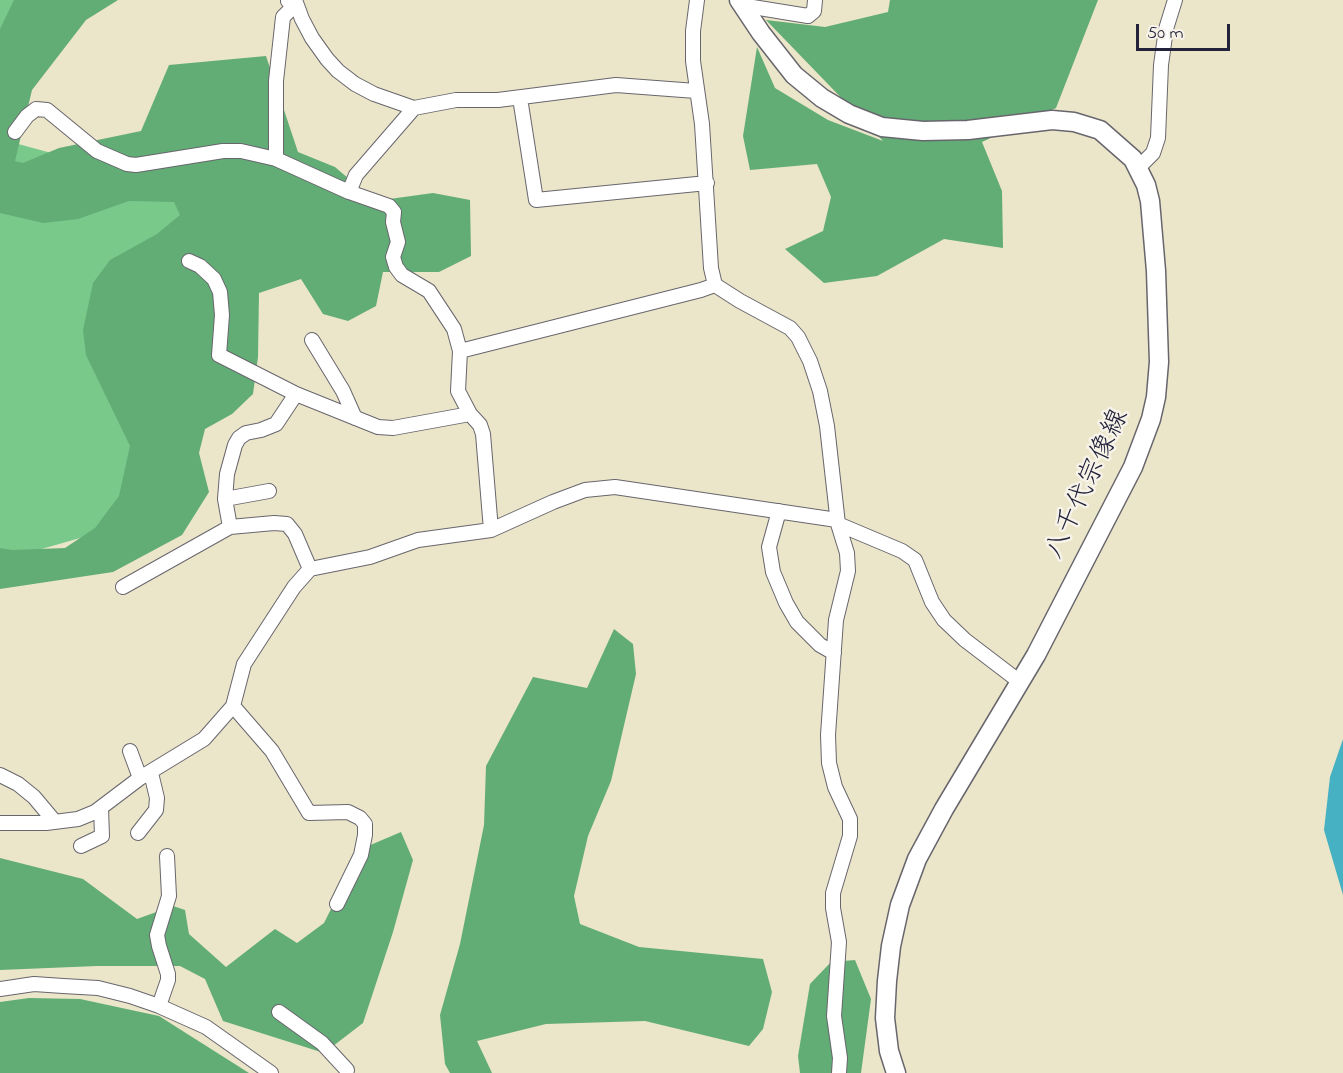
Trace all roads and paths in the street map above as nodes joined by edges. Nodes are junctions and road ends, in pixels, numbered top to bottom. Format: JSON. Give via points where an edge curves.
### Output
{"nodes":[{"id":1,"x":697,"y":0,"type":"edge"},
{"id":2,"x":815,"y":0,"type":"edge"},
{"id":3,"x":1175,"y":0,"type":"edge"},
{"id":4,"x":292,"y":1,"type":"edge"},
{"id":5,"x":740,"y":2,"type":"edge"},
{"id":6,"x":696,"y":91,"type":"junction"},
{"id":7,"x":520,"y":98,"type":"junction"},
{"id":8,"x":414,"y":108,"type":"junction"},
{"id":9,"x":15,"y":132,"type":"dead end"},
{"id":10,"x":276,"y":159,"type":"junction"},
{"id":11,"x":1138,"y":168,"type":"junction"},
{"id":12,"x":707,"y":183,"type":"junction"},
{"id":13,"x":349,"y":192,"type":"junction"},
{"id":14,"x":189,"y":261,"type":"dead end"},
{"id":15,"x":715,"y":285,"type":"junction"},
{"id":16,"x":312,"y":339,"type":"dead end"},
{"id":17,"x":460,"y":351,"type":"junction"},
{"id":18,"x":296,"y":394,"type":"junction"},
{"id":19,"x":470,"y":414,"type":"junction"},
{"id":20,"x":355,"y":418,"type":"junction"},
{"id":21,"x":269,"y":491,"type":"dead end"},
{"id":22,"x":225,"y":499,"type":"junction"},
{"id":23,"x":779,"y":511,"type":"junction"},
{"id":24,"x":838,"y":522,"type":"junction"},
{"id":25,"x":230,"y":528,"type":"junction"},
{"id":26,"x":491,"y":530,"type":"junction"},
{"id":27,"x":310,"y":569,"type":"junction"},
{"id":28,"x":123,"y":587,"type":"dead end"},
{"id":29,"x":834,"y":653,"type":"junction"},
{"id":30,"x":1020,"y":682,"type":"junction"},
{"id":31,"x":232,"y":706,"type":"junction"},
{"id":32,"x":130,"y":751,"type":"dead end"},
{"id":33,"x":0,"y":775,"type":"edge"},
{"id":34,"x":146,"y":775,"type":"junction"},
{"id":35,"x":101,"y":808,"type":"junction"},
{"id":36,"x":55,"y":822,"type":"junction"},
{"id":37,"x":0,"y":823,"type":"edge"},
{"id":38,"x":138,"y":833,"type":"dead end"},
{"id":39,"x":81,"y":846,"type":"dead end"},
{"id":40,"x":167,"y":856,"type":"dead end"},
{"id":41,"x":338,"y":904,"type":"dead end"},
{"id":42,"x":0,"y":989,"type":"edge"},
{"id":43,"x":159,"y":1006,"type":"junction"},
{"id":44,"x":279,"y":1012,"type":"dead end"},
{"id":45,"x":346,"y":1071,"type":"dead end"},
{"id":46,"x":272,"y":1073,"type":"edge"},
{"id":47,"x":839,"y":1073,"type":"edge"},
{"id":48,"x":896,"y":1073,"type":"edge"}],
"edges":[{"from":1,"to":6,"type":"street","via":[[693,41]]},
{"from":2,"to":5,"type":"street","via":[[814,11],[808,16]]},
{"from":3,"to":11,"type":"street","via":[[1161,65],[1158,138],[1153,153]]},
{"from":4,"to":8,"type":"street","via":[[312,38],[338,71],[374,94]]},
{"from":4,"to":10,"type":"street","via":[[283,17],[276,81]]},
{"from":5,"to":11,"type":"main road","name":"八千代宗像線","via":[[794,75],[849,114],[882,127],[923,132],[1052,120],[1074,122],[1100,130]]},
{"from":6,"to":7,"type":"street","via":[[616,85]]},
{"from":6,"to":12,"type":"street"},
{"from":7,"to":8,"type":"street","via":[[456,100]]},
{"from":7,"to":12,"type":"street","via":[[536,200]]},
{"from":8,"to":13,"type":"street","via":[[356,175]]},
{"from":9,"to":10,"type":"street","via":[[36,109],[47,110],[97,151],[127,165],[223,151]]},
{"from":10,"to":13,"type":"street"},
{"from":11,"to":30,"type":"main road","name":"八千代宗像線","via":[[1150,201],[1156,271],[1159,362],[1151,419],[1133,467]]},
{"from":12,"to":15,"type":"street"},
{"from":13,"to":17,"type":"street","via":[[392,209],[398,242],[393,257],[396,267],[402,276],[429,291],[454,328]]},
{"from":14,"to":18,"type":"street","via":[[214,279],[220,292],[219,355]]},
{"from":15,"to":17,"type":"street","via":[[596,308]]},
{"from":15,"to":24,"type":"street","via":[[790,328],[798,337],[820,391]]},
{"from":16,"to":20,"type":"street"},
{"from":17,"to":19,"type":"street","via":[[458,391]]},
{"from":18,"to":20,"type":"street"},
{"from":18,"to":22,"type":"street","via":[[276,424],[239,438],[227,474]]},
{"from":19,"to":20,"type":"street","via":[[393,428]]},
{"from":19,"to":26,"type":"street","via":[[483,434]]},
{"from":21,"to":22,"type":"street"},
{"from":22,"to":25,"type":"street"},
{"from":23,"to":24,"type":"street"},
{"from":23,"to":26,"type":"street","via":[[615,487],[585,490]]},
{"from":23,"to":29,"type":"street","via":[[769,547],[773,572],[797,622]]},
{"from":24,"to":29,"type":"street","via":[[848,571],[836,620]]},
{"from":24,"to":30,"type":"street","via":[[915,560],[944,620]]},
{"from":25,"to":27,"type":"street","via":[[287,524]]},
{"from":25,"to":28,"type":"street"},
{"from":26,"to":27,"type":"street","via":[[418,540],[370,557]]},
{"from":27,"to":31,"type":"street","via":[[244,664]]},
{"from":29,"to":47,"type":"street","via":[[829,764],[850,819],[850,836],[832,908],[839,942],[834,1005]]},
{"from":30,"to":48,"type":"main road","name":"八千代宗像線","via":[[917,859],[900,905],[891,946],[885,1018]]},
{"from":31,"to":34,"type":"street","via":[[204,739]]},
{"from":31,"to":41,"type":"street","via":[[272,751],[309,813],[348,813],[365,824],[361,855]]},
{"from":32,"to":34,"type":"street"},
{"from":33,"to":36,"type":"street","via":[[34,797]]},
{"from":34,"to":35,"type":"street"},
{"from":34,"to":38,"type":"street","via":[[157,798],[156,810]]},
{"from":35,"to":36,"type":"street","via":[[78,819]]},
{"from":35,"to":39,"type":"street","via":[[102,836]]},
{"from":36,"to":37,"type":"street"},
{"from":40,"to":43,"type":"street","via":[[169,896],[157,935],[168,980]]},
{"from":42,"to":43,"type":"street","via":[[34,984],[98,988]]},
{"from":43,"to":46,"type":"street","via":[[206,1027]]},
{"from":44,"to":45,"type":"street","via":[[322,1043]]}]}
